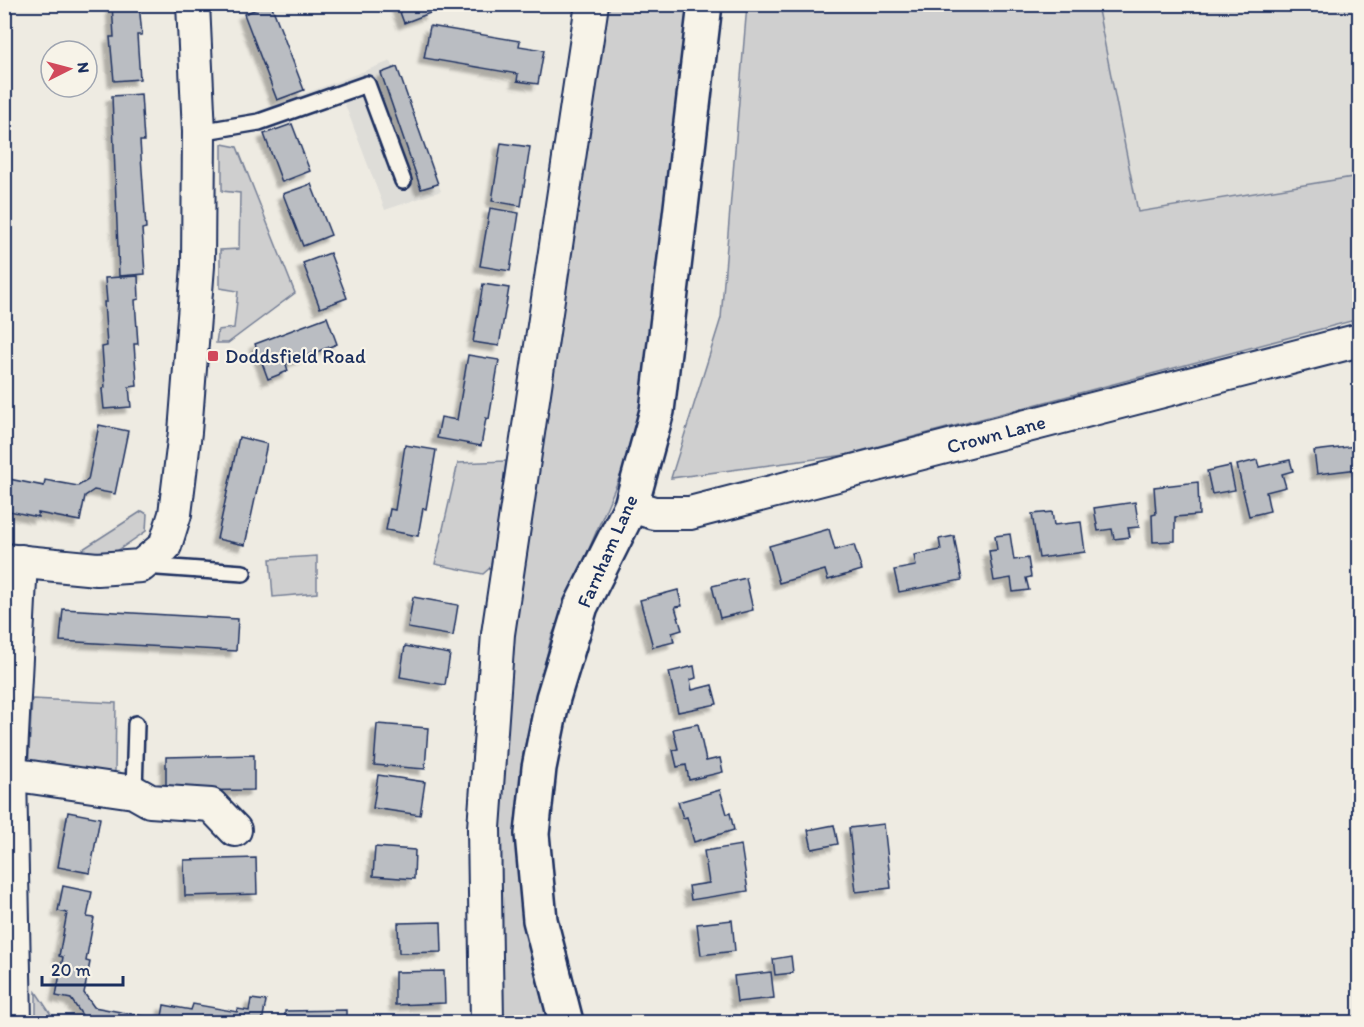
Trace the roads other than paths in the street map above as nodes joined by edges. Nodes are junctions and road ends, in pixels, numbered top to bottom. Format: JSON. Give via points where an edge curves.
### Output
{"nodes":[{"id":1,"x":193,"y":4,"type":"edge"},
{"id":2,"x":592,"y":4,"type":"edge"},
{"id":3,"x":705,"y":4,"type":"edge"},
{"id":4,"x":199,"y":132,"type":"junction"},
{"id":5,"x":403,"y":181,"type":"dead end"},
{"id":6,"x":1359,"y":340,"type":"edge"},
{"id":7,"x":632,"y":506,"type":"junction"},
{"id":8,"x":13,"y":560,"type":"edge"},
{"id":9,"x":141,"y":566,"type":"junction"},
{"id":10,"x":243,"y":573,"type":"dead end"},
{"id":11,"x":136,"y":724,"type":"dead end"},
{"id":12,"x":10,"y":774,"type":"junction"},
{"id":13,"x":134,"y":792,"type":"junction"},
{"id":14,"x":235,"y":830,"type":"dead end"},
{"id":15,"x":15,"y":1023,"type":"edge"},
{"id":16,"x":487,"y":1023,"type":"edge"},
{"id":17,"x":566,"y":1023,"type":"edge"}],
"edges":[{"from":1,"to":4,"type":"street"},
{"from":2,"to":16,"type":"street","via":[[498,634],[484,828]]},
{"from":3,"to":7,"type":"street","name":"Farnham Lane","via":[[657,411]]},
{"from":4,"to":5,"type":"lane","via":[[259,122],[367,84]]},
{"from":4,"to":9,"type":"street","via":[[198,266],[175,513],[165,546]]},
{"from":6,"to":7,"type":"street","name":"Crown Lane","via":[[690,513],[654,513]]},
{"from":7,"to":17,"type":"street","name":"Farnham Lane","via":[[581,606],[553,698],[539,768],[532,834],[540,920]]},
{"from":8,"to":9,"type":"street","via":[[97,568]]},
{"from":8,"to":12,"type":"street"},
{"from":9,"to":10,"type":"lane"},
{"from":11,"to":13,"type":"lane"},
{"from":12,"to":13,"type":"street"},
{"from":12,"to":15,"type":"street"},
{"from":13,"to":14,"type":"street","via":[[150,801],[211,806]]}]}
